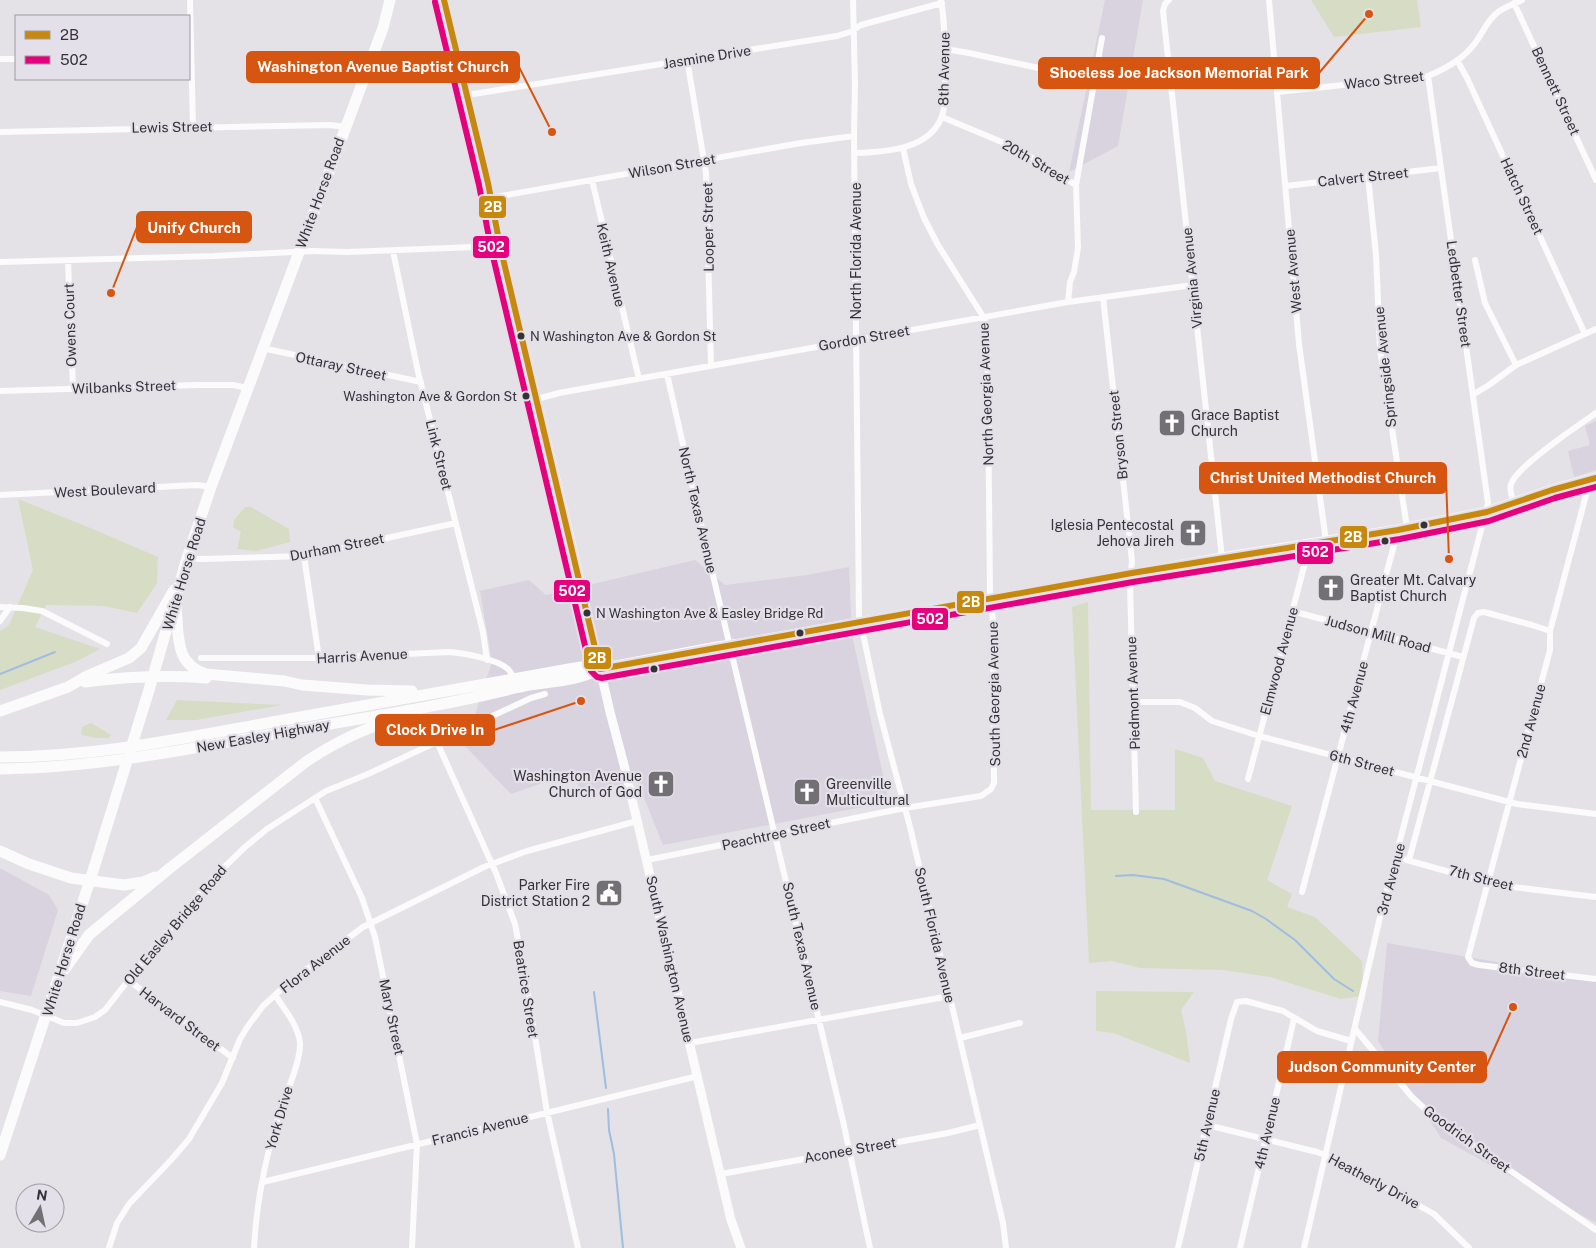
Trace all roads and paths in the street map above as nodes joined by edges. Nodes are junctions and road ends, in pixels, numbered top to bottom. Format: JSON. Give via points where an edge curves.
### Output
{"nodes":[{"id":1,"x":190,"y":0,"type":"edge"},
{"id":2,"x":390,"y":0,"type":"edge"},
{"id":3,"x":444,"y":0,"type":"edge"},
{"id":4,"x":853,"y":0,"type":"edge"},
{"id":5,"x":1169,"y":0,"type":"edge"},
{"id":6,"x":1269,"y":0,"type":"edge"},
{"id":7,"x":1522,"y":0,"type":"edge"},
{"id":8,"x":942,"y":1,"type":"edge"},
{"id":9,"x":1514,"y":3,"type":"junction"},
{"id":10,"x":854,"y":30,"type":"junction"},
{"id":11,"x":1102,"y":38,"type":"dead end"},
{"id":12,"x":945,"y":49,"type":"junction"},
{"id":13,"x":191,"y":54,"type":"edge"},
{"id":14,"x":15,"y":58,"type":"edge"},
{"id":15,"x":0,"y":59,"type":"edge"},
{"id":16,"x":687,"y":59,"type":"junction"},
{"id":17,"x":1457,"y":60,"type":"junction"},
{"id":18,"x":1428,"y":76,"type":"junction"},
{"id":19,"x":1094,"y":80,"type":"junction"},
{"id":20,"x":1277,"y":92,"type":"junction"},
{"id":21,"x":467,"y":95,"type":"junction"},
{"id":22,"x":942,"y":117,"type":"junction"},
{"id":23,"x":193,"y":127,"type":"junction"},
{"id":24,"x":345,"y":127,"type":"junction"},
{"id":25,"x":0,"y":132,"type":"edge"},
{"id":26,"x":854,"y":136,"type":"junction"},
{"id":27,"x":903,"y":148,"type":"junction"},
{"id":28,"x":855,"y":153,"type":"junction"},
{"id":29,"x":704,"y":160,"type":"junction"},
{"id":30,"x":1441,"y":168,"type":"junction"},
{"id":31,"x":1368,"y":176,"type":"junction"},
{"id":32,"x":592,"y":180,"type":"junction"},
{"id":33,"x":1596,"y":180,"type":"edge"},
{"id":34,"x":1076,"y":185,"type":"junction"},
{"id":35,"x":1286,"y":186,"type":"junction"},
{"id":36,"x":490,"y":198,"type":"junction"},
{"id":37,"x":500,"y":246,"type":"junction"},
{"id":38,"x":393,"y":251,"type":"junction"},
{"id":39,"x":298,"y":252,"type":"junction"},
{"id":40,"x":1475,"y":260,"type":"dead end"},
{"id":41,"x":68,"y":261,"type":"junction"},
{"id":42,"x":0,"y":262,"type":"edge"},
{"id":43,"x":1193,"y":285,"type":"junction"},
{"id":44,"x":1103,"y":296,"type":"junction"},
{"id":45,"x":1068,"y":302,"type":"junction"},
{"id":46,"x":984,"y":318,"type":"junction"},
{"id":47,"x":1596,"y":329,"type":"edge"},
{"id":48,"x":1585,"y":334,"type":"junction"},
{"id":49,"x":856,"y":340,"type":"junction"},
{"id":50,"x":262,"y":348,"type":"junction"},
{"id":51,"x":711,"y":366,"type":"junction"},
{"id":52,"x":1516,"y":366,"type":"junction"},
{"id":53,"x":667,"y":374,"type":"junction"},
{"id":54,"x":639,"y":379,"type":"junction"},
{"id":55,"x":421,"y":382,"type":"junction"},
{"id":56,"x":247,"y":388,"type":"junction"},
{"id":57,"x":73,"y":389,"type":"junction"},
{"id":58,"x":0,"y":391,"type":"edge"},
{"id":59,"x":1474,"y":394,"type":"junction"},
{"id":60,"x":537,"y":399,"type":"junction"},
{"id":61,"x":1596,"y":413,"type":"edge"},
{"id":62,"x":1593,"y":479,"type":"edge"},
{"id":63,"x":211,"y":487,"type":"junction"},
{"id":64,"x":0,"y":495,"type":"edge"},
{"id":65,"x":1514,"y":503,"type":"junction"},
{"id":66,"x":1487,"y":512,"type":"junction"},
{"id":67,"x":456,"y":523,"type":"junction"},
{"id":68,"x":1402,"y":529,"type":"junction"},
{"id":69,"x":1326,"y":541,"type":"junction"},
{"id":70,"x":1310,"y":544,"type":"junction"},
{"id":71,"x":304,"y":556,"type":"junction"},
{"id":72,"x":187,"y":558,"type":"junction"},
{"id":73,"x":1222,"y":558,"type":"junction"},
{"id":74,"x":183,"y":573,"type":"junction"},
{"id":75,"x":1132,"y":573,"type":"junction"},
{"id":76,"x":991,"y":599,"type":"junction"},
{"id":77,"x":175,"y":601,"type":"junction"},
{"id":78,"x":0,"y":607,"type":"edge"},
{"id":79,"x":10,"y":607,"type":"junction"},
{"id":80,"x":1292,"y":611,"type":"junction"},
{"id":81,"x":0,"y":621,"type":"edge"},
{"id":82,"x":861,"y":622,"type":"junction"},
{"id":83,"x":1550,"y":631,"type":"junction"},
{"id":84,"x":1371,"y":632,"type":"junction"},
{"id":85,"x":107,"y":644,"type":"dead end"},
{"id":86,"x":730,"y":645,"type":"junction"},
{"id":87,"x":1450,"y":653,"type":"junction"},
{"id":88,"x":1463,"y":657,"type":"junction"},
{"id":89,"x":201,"y":658,"type":"dead end"},
{"id":90,"x":319,"y":658,"type":"junction"},
{"id":91,"x":487,"y":660,"type":"junction"},
{"id":92,"x":600,"y":669,"type":"junction"},
{"id":93,"x":152,"y":677,"type":"junction"},
{"id":94,"x":519,"y":682,"type":"junction"},
{"id":95,"x":75,"y":683,"type":"junction"},
{"id":96,"x":295,"y":684,"type":"junction"},
{"id":97,"x":454,"y":688,"type":"junction"},
{"id":98,"x":545,"y":694,"type":"dead end"},
{"id":99,"x":471,"y":698,"type":"junction"},
{"id":100,"x":1134,"y":702,"type":"junction"},
{"id":101,"x":0,"y":711,"type":"edge"},
{"id":102,"x":1259,"y":736,"type":"junction"},
{"id":103,"x":437,"y":742,"type":"junction"},
{"id":104,"x":168,"y":747,"type":"junction"},
{"id":105,"x":0,"y":757,"type":"edge"},
{"id":106,"x":1338,"y":757,"type":"junction"},
{"id":107,"x":97,"y":758,"type":"junction"},
{"id":108,"x":0,"y":769,"type":"edge"},
{"id":109,"x":1417,"y":778,"type":"junction"},
{"id":110,"x":1248,"y":779,"type":"dead end"},
{"id":111,"x":1430,"y":781,"type":"junction"},
{"id":112,"x":315,"y":798,"type":"junction"},
{"id":113,"x":1509,"y":802,"type":"junction"},
{"id":114,"x":905,"y":808,"type":"junction"},
{"id":115,"x":1136,"y":812,"type":"dead end"},
{"id":116,"x":1596,"y":814,"type":"edge"},
{"id":117,"x":637,"y":821,"type":"junction"},
{"id":118,"x":775,"y":834,"type":"junction"},
{"id":119,"x":0,"y":851,"type":"edge"},
{"id":120,"x":1396,"y":857,"type":"junction"},
{"id":121,"x":647,"y":860,"type":"junction"},
{"id":122,"x":1409,"y":860,"type":"junction"},
{"id":123,"x":492,"y":864,"type":"junction"},
{"id":124,"x":170,"y":868,"type":"junction"},
{"id":125,"x":89,"y":881,"type":"junction"},
{"id":126,"x":1487,"y":882,"type":"junction"},
{"id":127,"x":1302,"y":892,"type":"dead end"},
{"id":128,"x":1596,"y":897,"type":"edge"},
{"id":129,"x":371,"y":922,"type":"junction"},
{"id":130,"x":1470,"y":961,"type":"joint"},
{"id":131,"x":1596,"y":979,"type":"edge"},
{"id":132,"x":57,"y":980,"type":"junction"},
{"id":133,"x":128,"y":980,"type":"junction"},
{"id":134,"x":275,"y":995,"type":"junction"},
{"id":135,"x":950,"y":996,"type":"junction"},
{"id":136,"x":0,"y":1002,"type":"edge"},
{"id":137,"x":46,"y":1016,"type":"junction"},
{"id":138,"x":1294,"y":1019,"type":"junction"},
{"id":139,"x":819,"y":1020,"type":"junction"},
{"id":140,"x":1020,"y":1023,"type":"dead end"},
{"id":141,"x":1355,"y":1029,"type":"junction"},
{"id":142,"x":960,"y":1038,"type":"junction"},
{"id":143,"x":1351,"y":1040,"type":"junction"},
{"id":144,"x":690,"y":1044,"type":"junction"},
{"id":145,"x":233,"y":1058,"type":"junction"},
{"id":146,"x":698,"y":1076,"type":"junction"},
{"id":147,"x":547,"y":1112,"type":"junction"},
{"id":148,"x":980,"y":1125,"type":"junction"},
{"id":149,"x":1207,"y":1125,"type":"junction"},
{"id":150,"x":1266,"y":1140,"type":"junction"},
{"id":151,"x":418,"y":1144,"type":"junction"},
{"id":152,"x":849,"y":1150,"type":"junction"},
{"id":153,"x":0,"y":1155,"type":"edge"},
{"id":154,"x":1325,"y":1155,"type":"junction"},
{"id":155,"x":721,"y":1174,"type":"junction"},
{"id":156,"x":263,"y":1182,"type":"junction"},
{"id":157,"x":1596,"y":1230,"type":"edge"},
{"id":158,"x":109,"y":1248,"type":"edge"},
{"id":159,"x":254,"y":1248,"type":"edge"},
{"id":160,"x":412,"y":1248,"type":"edge"},
{"id":161,"x":578,"y":1248,"type":"edge"},
{"id":162,"x":741,"y":1248,"type":"edge"},
{"id":163,"x":870,"y":1248,"type":"edge"},
{"id":164,"x":1006,"y":1248,"type":"edge"},
{"id":165,"x":1178,"y":1248,"type":"edge"},
{"id":166,"x":1240,"y":1248,"type":"edge"},
{"id":167,"x":1304,"y":1248,"type":"edge"},
{"id":168,"x":1469,"y":1248,"type":"edge"}],
"edges":[{"from":1,"to":13,"type":"street"},
{"from":2,"to":24,"type":"highway","name":"White Horse Road"},
{"from":3,"to":21,"type":"main road","name":"South Washington Avenue"},
{"from":4,"to":10,"type":"street","name":"North Florida Avenue"},
{"from":5,"to":43,"type":"street","name":"Virginia Avenue","via":[[1163,11]]},
{"from":6,"to":20,"type":"street","name":"West Avenue"},
{"from":7,"to":9,"type":"street","name":"Waco Street"},
{"from":8,"to":10,"type":"street","name":"Jasmine Drive","via":[[861,25]]},
{"from":8,"to":12,"type":"street","name":"8th Avenue"},
{"from":9,"to":17,"type":"street","name":"Waco Street","via":[[1494,15],[1471,48]]},
{"from":9,"to":33,"type":"street","name":"Bennett Street"},
{"from":10,"to":16,"type":"street","name":"Jasmine Drive","via":[[808,41]]},
{"from":10,"to":26,"type":"street","name":"North Florida Avenue"},
{"from":11,"to":19,"type":"street"},
{"from":12,"to":19,"type":"street"},
{"from":12,"to":22,"type":"street","name":"8th Avenue"},
{"from":13,"to":23,"type":"street"},
{"from":14,"to":15,"type":"street"},
{"from":16,"to":21,"type":"street","name":"Jasmine Drive"},
{"from":16,"to":29,"type":"street","name":"Looper Street"},
{"from":17,"to":18,"type":"street","name":"Waco Street"},
{"from":17,"to":48,"type":"street","name":"Hatch Street"},
{"from":18,"to":20,"type":"street","name":"Waco Street"},
{"from":18,"to":30,"type":"street","name":"Ledbetter Street"},
{"from":19,"to":34,"type":"street"},
{"from":20,"to":35,"type":"street","name":"West Avenue"},
{"from":21,"to":36,"type":"main road","name":"South Washington Avenue"},
{"from":22,"to":27,"type":"street","name":"8th Avenue","via":[[927,136]]},
{"from":22,"to":34,"type":"street","name":"20th Street","via":[[1016,148]]},
{"from":23,"to":24,"type":"street","name":"Lewis Street"},
{"from":23,"to":25,"type":"street","name":"Lewis Street"},
{"from":24,"to":39,"type":"highway","name":"White Horse Road"},
{"from":26,"to":28,"type":"street","name":"North Florida Avenue"},
{"from":26,"to":29,"type":"street","name":"Wilson Street"},
{"from":27,"to":28,"type":"street"},
{"from":27,"to":46,"type":"street","name":"North Georgia Avenue","via":[[911,184],[924,218]]},
{"from":28,"to":49,"type":"street","name":"North Florida Avenue"},
{"from":29,"to":32,"type":"street","name":"Wilson Street"},
{"from":29,"to":51,"type":"street","name":"Looper Street"},
{"from":30,"to":31,"type":"street","name":"Calvert Street"},
{"from":30,"to":59,"type":"street","name":"Ledbetter Street"},
{"from":31,"to":35,"type":"street","name":"Calvert Street"},
{"from":31,"to":68,"type":"street","name":"Springside Avenue","via":[[1376,255],[1380,349]]},
{"from":32,"to":36,"type":"street","name":"Wilson Street"},
{"from":32,"to":54,"type":"street","name":"Keith Avenue"},
{"from":34,"to":45,"type":"street","name":"20th Street","via":[[1078,248]]},
{"from":35,"to":69,"type":"street","name":"West Avenue","via":[[1299,344]]},
{"from":36,"to":37,"type":"main road","name":"South Washington Avenue"},
{"from":37,"to":38,"type":"street"},
{"from":37,"to":60,"type":"main road","name":"South Washington Avenue"},
{"from":38,"to":39,"type":"street"},
{"from":38,"to":55,"type":"street","name":"Link Street"},
{"from":39,"to":41,"type":"street"},
{"from":39,"to":50,"type":"highway","name":"White Horse Road"},
{"from":40,"to":52,"type":"street","via":[[1485,304]]},
{"from":41,"to":42,"type":"street"},
{"from":41,"to":57,"type":"street","name":"Owens Court"},
{"from":43,"to":44,"type":"street","name":"Gordon Street"},
{"from":43,"to":73,"type":"street","name":"Virginia Avenue"},
{"from":44,"to":45,"type":"street","name":"Gordon Street"},
{"from":44,"to":75,"type":"street","name":"Bryson Street"},
{"from":45,"to":46,"type":"street","name":"Gordon Street"},
{"from":46,"to":49,"type":"street","name":"Gordon Street"},
{"from":46,"to":76,"type":"street","name":"North Georgia Avenue","via":[[987,334]]},
{"from":47,"to":48,"type":"street"},
{"from":48,"to":52,"type":"street"},
{"from":49,"to":51,"type":"street","name":"Gordon Street"},
{"from":49,"to":82,"type":"street","name":"North Florida Avenue"},
{"from":50,"to":55,"type":"street","name":"Ottaray Street"},
{"from":50,"to":56,"type":"highway","name":"White Horse Road"},
{"from":51,"to":53,"type":"street","name":"Gordon Street"},
{"from":52,"to":59,"type":"street"},
{"from":53,"to":54,"type":"street","name":"Gordon Street"},
{"from":53,"to":86,"type":"street","name":"North Texas Avenue"},
{"from":54,"to":60,"type":"street","name":"Gordon Street"},
{"from":55,"to":67,"type":"street","name":"Link Street"},
{"from":56,"to":57,"type":"street","name":"Wilbanks Street","via":[[207,385]]},
{"from":56,"to":63,"type":"highway","name":"White Horse Road"},
{"from":57,"to":58,"type":"street","name":"Wilbanks Street"},
{"from":59,"to":66,"type":"street","name":"Ledbetter Street"},
{"from":60,"to":92,"type":"main road","name":"South Washington Avenue"},
{"from":61,"to":65,"type":"street","via":[[1547,448],[1519,473],[1510,487]]},
{"from":62,"to":65,"type":"highway"},
{"from":62,"to":83,"type":"street","name":"2nd Avenue"},
{"from":63,"to":64,"type":"street","name":"West Boulevard","via":[[197,485]]},
{"from":63,"to":72,"type":"highway","name":"White Horse Road"},
{"from":65,"to":66,"type":"highway"},
{"from":66,"to":68,"type":"highway"},
{"from":66,"to":87,"type":"street","name":"3rd Avenue"},
{"from":67,"to":71,"type":"street","name":"Durham Street"},
{"from":67,"to":91,"type":"street","name":"Link Street"},
{"from":68,"to":69,"type":"highway"},
{"from":68,"to":84,"type":"street","name":"4th Avenue"},
{"from":69,"to":70,"type":"highway"},
{"from":70,"to":73,"type":"highway"},
{"from":70,"to":80,"type":"street","name":"Elmwood Avenue"},
{"from":71,"to":72,"type":"street","name":"Durham Street"},
{"from":71,"to":90,"type":"street"},
{"from":72,"to":74,"type":"highway","name":"White Horse Road"},
{"from":73,"to":75,"type":"highway"},
{"from":74,"to":77,"type":"highway","name":"White Horse Road"},
{"from":74,"to":95,"type":"highway","via":[[141,648],[120,663]]},
{"from":75,"to":76,"type":"highway"},
{"from":75,"to":100,"type":"street","name":"Piedmont Avenue"},
{"from":76,"to":82,"type":"highway"},
{"from":76,"to":114,"type":"street","name":"South Georgia Avenue","via":[[993,787],[981,796]]},
{"from":77,"to":93,"type":"highway","name":"White Horse Road"},
{"from":77,"to":96,"type":"highway","via":[[180,651],[191,667],[206,674]]},
{"from":78,"to":79,"type":"street"},
{"from":79,"to":81,"type":"street"},
{"from":79,"to":85,"type":"street","via":[[48,614]]},
{"from":80,"to":84,"type":"street","name":"Judson Mill Road"},
{"from":80,"to":102,"type":"street","name":"Elmwood Avenue"},
{"from":82,"to":86,"type":"highway"},
{"from":82,"to":114,"type":"street","name":"South Florida Avenue"},
{"from":83,"to":88,"type":"street","name":"3rd Avenue","via":[[1478,613]]},
{"from":83,"to":113,"type":"street","name":"2nd Avenue","via":[[1550,650]]},
{"from":84,"to":87,"type":"street","name":"Judson Mill Road"},
{"from":84,"to":106,"type":"street","name":"4th Avenue"},
{"from":86,"to":92,"type":"highway"},
{"from":86,"to":118,"type":"street","name":"South Texas Avenue"},
{"from":87,"to":88,"type":"street","name":"Judson Mill Road"},
{"from":87,"to":109,"type":"street","name":"3rd Avenue"},
{"from":88,"to":111,"type":"street","name":"3rd Avenue"},
{"from":89,"to":90,"type":"street","name":"Harris Avenue"},
{"from":90,"to":91,"type":"street","name":"Harris Avenue","via":[[461,652]]},
{"from":91,"to":94,"type":"street","name":"Harris Avenue","via":[[507,668]]},
{"from":92,"to":94,"type":"highway","via":[[590,674]]},
{"from":92,"to":117,"type":"main road","name":"South Washington Avenue"},
{"from":93,"to":95,"type":"highway"},
{"from":93,"to":96,"type":"highway","via":[[174,675]]},
{"from":93,"to":125,"type":"highway","name":"White Horse Road"},
{"from":94,"to":97,"type":"highway","name":"New Easley Highway"},
{"from":94,"to":99,"type":"highway","name":"New Easley Highway"},
{"from":95,"to":101,"type":"highway"},
{"from":96,"to":97,"type":"highway","via":[[395,691]]},
{"from":97,"to":104,"type":"highway","name":"New Easley Highway"},
{"from":98,"to":103,"type":"street","name":"Old Easley Bridge Road"},
{"from":99,"to":104,"type":"highway","name":"New Easley Highway"},
{"from":99,"to":124,"type":"highway","via":[[452,706],[383,723],[335,744],[307,761]]},
{"from":100,"to":102,"type":"street","name":"6th Street","via":[[1180,702],[1212,721]]},
{"from":100,"to":115,"type":"street","name":"Piedmont Avenue"},
{"from":102,"to":106,"type":"street","name":"6th Street"},
{"from":102,"to":110,"type":"street","name":"Elmwood Avenue"},
{"from":103,"to":112,"type":"street","name":"Old Easley Bridge Road"},
{"from":103,"to":123,"type":"street","name":"Beatrice Street"},
{"from":104,"to":107,"type":"highway","name":"New Easley Highway"},
{"from":105,"to":107,"type":"highway","name":"New Easley Highway"},
{"from":106,"to":109,"type":"street","name":"6th Street"},
{"from":106,"to":127,"type":"street","name":"4th Avenue"},
{"from":107,"to":108,"type":"highway","name":"New Easley Highway"},
{"from":109,"to":111,"type":"street","name":"6th Street"},
{"from":109,"to":120,"type":"street","name":"3rd Avenue"},
{"from":111,"to":113,"type":"street","name":"6th Street"},
{"from":111,"to":122,"type":"street","name":"3rd Avenue"},
{"from":112,"to":129,"type":"street","name":"Mary Street"},
{"from":112,"to":133,"type":"street","name":"Old Easley Bridge Road","via":[[268,829],[224,866]]},
{"from":113,"to":116,"type":"street","name":"6th Street"},
{"from":113,"to":126,"type":"street","name":"2nd Avenue"},
{"from":114,"to":118,"type":"street","name":"Peachtree Street"},
{"from":114,"to":135,"type":"street","name":"South Florida Avenue"},
{"from":117,"to":121,"type":"main road","name":"South Washington Avenue"},
{"from":117,"to":123,"type":"street","name":"Flora Avenue","via":[[527,851]]},
{"from":118,"to":121,"type":"street","name":"Peachtree Street"},
{"from":118,"to":139,"type":"street","name":"South Texas Avenue"},
{"from":119,"to":125,"type":"highway","via":[[29,864]]},
{"from":120,"to":122,"type":"street","name":"7th Street"},
{"from":120,"to":141,"type":"street","name":"3rd Avenue"},
{"from":121,"to":144,"type":"main road","name":"South Washington Avenue"},
{"from":122,"to":126,"type":"street","name":"7th Street"},
{"from":123,"to":129,"type":"street","name":"Flora Avenue"},
{"from":123,"to":147,"type":"street","name":"Beatrice Street","via":[[519,941]]},
{"from":124,"to":125,"type":"highway","via":[[153,879],[134,884]]},
{"from":124,"to":132,"type":"highway","via":[[89,935]]},
{"from":125,"to":132,"type":"highway","name":"White Horse Road"},
{"from":126,"to":128,"type":"street","name":"7th Street"},
{"from":126,"to":130,"type":"street","name":"2nd Avenue","via":[[1469,952]]},
{"from":129,"to":134,"type":"street","name":"Flora Avenue"},
{"from":129,"to":151,"type":"street","name":"Mary Street"},
{"from":130,"to":131,"type":"street","name":"8th Street","via":[[1479,965]]},
{"from":132,"to":137,"type":"highway","name":"White Horse Road"},
{"from":133,"to":137,"type":"street","name":"Old Easley Bridge Road","via":[[105,1010],[92,1019],[64,1023]]},
{"from":133,"to":145,"type":"street","name":"Harvard Street"},
{"from":134,"to":145,"type":"street","name":"Flora Avenue","via":[[248,1026]]},
{"from":134,"to":156,"type":"street","name":"York Drive","via":[[297,1030],[300,1048],[275,1127]]},
{"from":135,"to":139,"type":"street"},
{"from":135,"to":142,"type":"street","name":"South Florida Avenue"},
{"from":136,"to":137,"type":"street","name":"Old Easley Bridge Road"},
{"from":137,"to":153,"type":"highway","name":"White Horse Road"},
{"from":138,"to":143,"type":"street","via":[[1317,1031]]},
{"from":138,"to":149,"type":"street","name":"5th Avenue","via":[[1283,1011],[1246,1001],[1237,1002]]},
{"from":138,"to":150,"type":"street","name":"4th Avenue"},
{"from":139,"to":144,"type":"street"},
{"from":139,"to":152,"type":"street","name":"South Texas Avenue"},
{"from":140,"to":142,"type":"street"},
{"from":141,"to":143,"type":"street","name":"3rd Avenue"},
{"from":141,"to":157,"type":"street","name":"Goodrich Street","via":[[1412,1097],[1437,1120]]},
{"from":142,"to":148,"type":"street","name":"South Florida Avenue"},
{"from":143,"to":154,"type":"street","name":"3rd Avenue"},
{"from":144,"to":146,"type":"main road","name":"South Washington Avenue"},
{"from":145,"to":158,"type":"street","name":"Flora Avenue","via":[[189,1139],[123,1212]]},
{"from":146,"to":147,"type":"street","name":"Francis Avenue"},
{"from":146,"to":155,"type":"main road","name":"South Washington Avenue"},
{"from":147,"to":151,"type":"street","name":"Francis Avenue"},
{"from":147,"to":161,"type":"street","name":"Beatrice Street"},
{"from":148,"to":152,"type":"street","name":"Aconee Street"},
{"from":148,"to":164,"type":"street","name":"South Florida Avenue"},
{"from":149,"to":150,"type":"street","name":"Heatherly Drive"},
{"from":149,"to":165,"type":"street","name":"5th Avenue"},
{"from":150,"to":154,"type":"street","name":"Heatherly Drive"},
{"from":150,"to":166,"type":"street","name":"4th Avenue"},
{"from":151,"to":156,"type":"street","name":"Francis Avenue"},
{"from":151,"to":160,"type":"street","name":"Mary Street"},
{"from":152,"to":155,"type":"street","name":"Aconee Street"},
{"from":152,"to":163,"type":"street","name":"South Texas Avenue"},
{"from":154,"to":167,"type":"street","name":"3rd Avenue"},
{"from":154,"to":168,"type":"street","name":"Heatherly Drive","via":[[1428,1210]]},
{"from":155,"to":162,"type":"main road","name":"South Washington Avenue"},
{"from":156,"to":159,"type":"street","name":"York Drive"}]}
